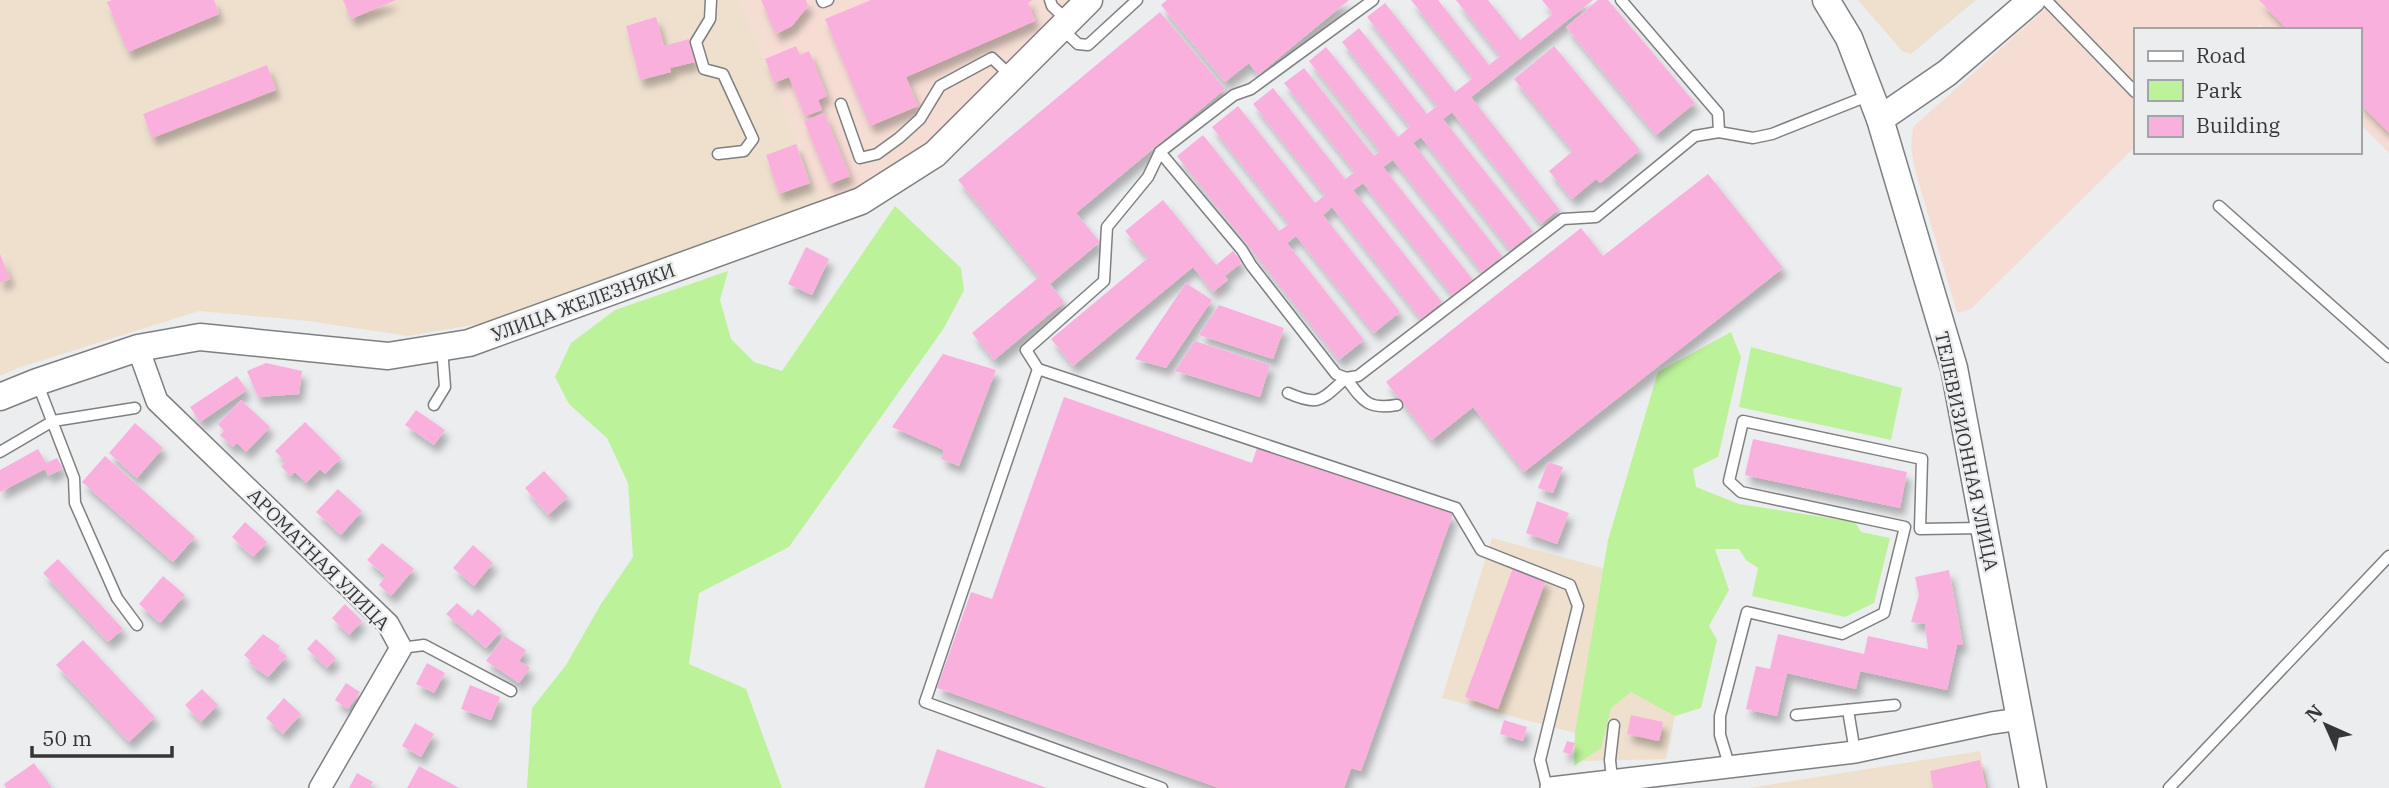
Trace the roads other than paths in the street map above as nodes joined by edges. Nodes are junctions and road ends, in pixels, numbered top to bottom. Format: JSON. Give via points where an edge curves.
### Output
{"nodes":[{"id":1,"x":711,"y":0,"type":"edge"},
{"id":2,"x":822,"y":0,"type":"edge"},
{"id":3,"x":828,"y":0,"type":"edge"},
{"id":4,"x":1049,"y":0,"type":"edge"},
{"id":5,"x":1089,"y":0,"type":"edge"},
{"id":6,"x":1138,"y":0,"type":"edge"},
{"id":7,"x":1373,"y":0,"type":"edge"},
{"id":8,"x":1621,"y":0,"type":"edge"},
{"id":9,"x":1826,"y":0,"type":"edge"},
{"id":10,"x":2032,"y":0,"type":"edge"},
{"id":11,"x":2046,"y":0,"type":"edge"},
{"id":12,"x":1065,"y":24,"type":"junction"},
{"id":13,"x":1012,"y":77,"type":"junction"},
{"id":14,"x":2134,"y":91,"type":"edge"},
{"id":15,"x":1870,"y":95,"type":"junction"},
{"id":16,"x":841,"y":104,"type":"dead end"},
{"id":17,"x":1880,"y":120,"type":"junction"},
{"id":18,"x":1719,"y":132,"type":"junction"},
{"id":19,"x":1160,"y":152,"type":"junction"},
{"id":20,"x":718,"y":154,"type":"dead end"},
{"id":21,"x":2219,"y":206,"type":"dead end"},
{"id":22,"x":138,"y":348,"type":"junction"},
{"id":23,"x":442,"y":348,"type":"junction"},
{"id":24,"x":2389,"y":357,"type":"edge"},
{"id":25,"x":1038,"y":369,"type":"junction"},
{"id":26,"x":1346,"y":378,"type":"junction"},
{"id":27,"x":37,"y":382,"type":"junction"},
{"id":28,"x":1288,"y":393,"type":"dead end"},
{"id":29,"x":0,"y":397,"type":"edge"},
{"id":30,"x":434,"y":405,"type":"dead end"},
{"id":31,"x":1397,"y":405,"type":"dead end"},
{"id":32,"x":135,"y":408,"type":"dead end"},
{"id":33,"x":53,"y":421,"type":"junction"},
{"id":34,"x":0,"y":452,"type":"edge"},
{"id":35,"x":1905,"y":527,"type":"junction"},
{"id":36,"x":1985,"y":528,"type":"junction"},
{"id":37,"x":1920,"y":529,"type":"junction"},
{"id":38,"x":2389,"y":556,"type":"edge"},
{"id":39,"x":137,"y":625,"type":"dead end"},
{"id":40,"x":401,"y":648,"type":"junction"},
{"id":41,"x":511,"y":691,"type":"dead end"},
{"id":42,"x":1895,"y":705,"type":"dead end"},
{"id":43,"x":1848,"y":710,"type":"junction"},
{"id":44,"x":1796,"y":715,"type":"dead end"},
{"id":45,"x":2020,"y":719,"type":"junction"},
{"id":46,"x":1614,"y":725,"type":"dead end"},
{"id":47,"x":1855,"y":752,"type":"junction"},
{"id":48,"x":1730,"y":768,"type":"junction"},
{"id":49,"x":1612,"y":779,"type":"junction"},
{"id":50,"x":320,"y":788,"type":"edge"},
{"id":51,"x":1162,"y":788,"type":"edge"},
{"id":52,"x":1549,"y":788,"type":"edge"},
{"id":53,"x":2033,"y":788,"type":"edge"},
{"id":54,"x":2169,"y":788,"type":"edge"}],
"edges":[{"from":1,"to":20,"type":"lane","via":[[710,19],[696,42],[704,69],[723,74],[753,139],[744,151]]},
{"from":2,"to":3,"type":"lane"},
{"from":4,"to":12,"type":"lane"},
{"from":5,"to":12,"type":"street","name":"УЛИЦА ЖЕЛЕЗНЯКИ"},
{"from":6,"to":12,"type":"lane","via":[[1088,45],[1078,44]]},
{"from":7,"to":19,"type":"lane"},
{"from":8,"to":18,"type":"lane","via":[[1718,113]]},
{"from":9,"to":15,"type":"street","via":[[1849,38]]},
{"from":10,"to":17,"type":"street","via":[[1947,73]]},
{"from":11,"to":14,"type":"lane"},
{"from":12,"to":13,"type":"street","name":"УЛИЦА ЖЕЛЕЗНЯКИ"},
{"from":13,"to":16,"type":"lane","via":[[992,58],[940,86],[920,119],[900,138],[877,154],[860,158]]},
{"from":13,"to":23,"type":"street","name":"УЛИЦА ЖЕЛЕЗНЯКИ","via":[[934,154],[861,201],[469,343]]},
{"from":15,"to":17,"type":"street"},
{"from":15,"to":18,"type":"lane","via":[[1772,134],[1753,138]]},
{"from":17,"to":36,"type":"street","name":"ТЕЛЕВИЗИОННАЯ УЛИЦА","via":[[1954,368]]},
{"from":18,"to":26,"type":"lane","via":[[1695,136],[1596,216],[1563,219],[1358,376]]},
{"from":19,"to":25,"type":"lane","via":[[1148,177],[1107,227],[1104,281],[1026,350]]},
{"from":19,"to":26,"type":"lane","via":[[1336,374]]},
{"from":21,"to":24,"type":"lane"},
{"from":22,"to":23,"type":"street","name":"УЛИЦА ЖЕЛЕЗНЯКИ","via":[[200,337],[388,356]]},
{"from":22,"to":27,"type":"street","name":"УЛИЦА ЖЕЛЕЗНЯКИ"},
{"from":22,"to":40,"type":"street","name":"АРОМАТНАЯ УЛИЦА","via":[[157,401],[388,624]]},
{"from":23,"to":30,"type":"lane","via":[[446,387]]},
{"from":25,"to":51,"type":"lane","via":[[926,702]]},
{"from":25,"to":52,"type":"lane","via":[[1456,508],[1481,550],[1570,585],[1578,607],[1540,760]]},
{"from":26,"to":28,"type":"lane","via":[[1322,400],[1308,402]]},
{"from":26,"to":31,"type":"lane","via":[[1363,401],[1380,408]]},
{"from":27,"to":29,"type":"street","name":"УЛИЦА ЖЕЛЕЗНЯКИ"},
{"from":27,"to":33,"type":"lane"},
{"from":32,"to":33,"type":"lane"},
{"from":33,"to":34,"type":"lane"},
{"from":33,"to":39,"type":"lane","via":[[74,478],[75,503],[117,598]]},
{"from":35,"to":37,"type":"lane"},
{"from":35,"to":37,"type":"lane","via":[[1741,492],[1729,481],[1743,421],[1922,459]]},
{"from":35,"to":48,"type":"lane","via":[[1884,613],[1842,634],[1746,612],[1720,716],[1720,735]]},
{"from":36,"to":37,"type":"lane"},
{"from":36,"to":45,"type":"street","name":"ТЕЛЕВИЗИОННАЯ УЛИЦА"},
{"from":38,"to":54,"type":"lane"},
{"from":40,"to":41,"type":"lane","via":[[424,645]]},
{"from":40,"to":50,"type":"street","name":"АРОМАТНАЯ УЛИЦА"},
{"from":42,"to":43,"type":"lane"},
{"from":43,"to":44,"type":"lane"},
{"from":43,"to":47,"type":"lane"},
{"from":45,"to":47,"type":"street"},
{"from":45,"to":53,"type":"street","name":"ТЕЛЕВИЗИОННАЯ УЛИЦА"},
{"from":46,"to":49,"type":"lane"},
{"from":47,"to":48,"type":"street"},
{"from":48,"to":49,"type":"street"},
{"from":49,"to":52,"type":"street"}]}
